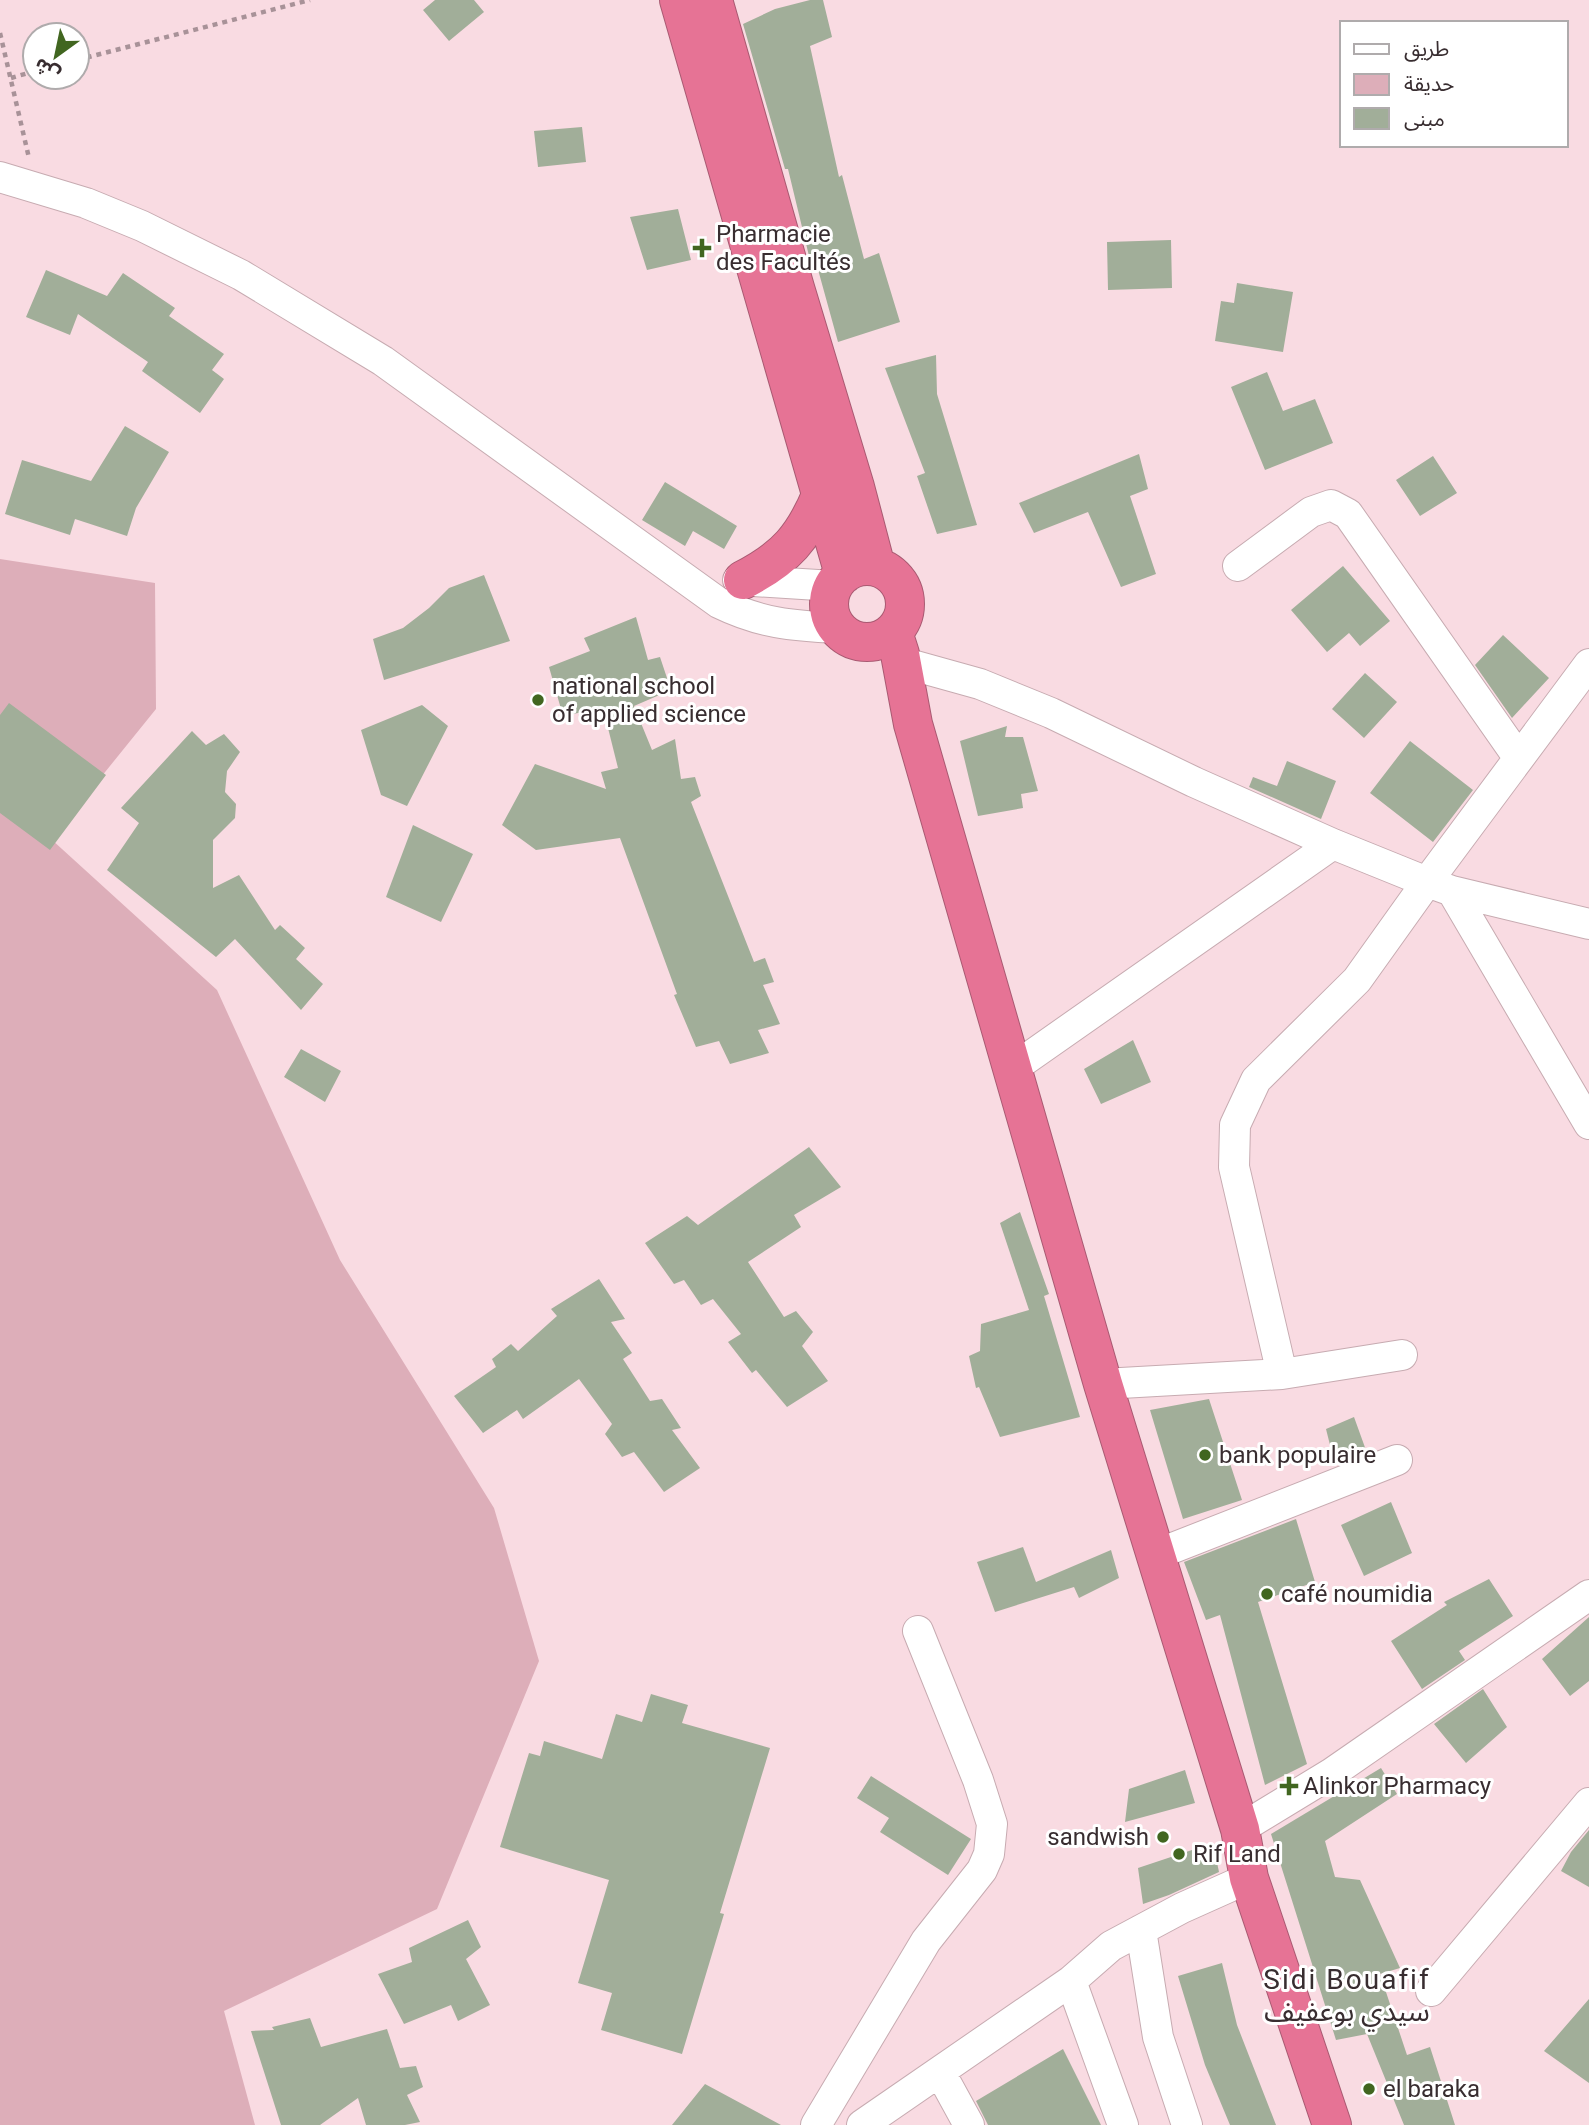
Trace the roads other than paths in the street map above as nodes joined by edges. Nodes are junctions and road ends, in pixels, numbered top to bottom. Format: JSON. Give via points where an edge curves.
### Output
{"nodes":[{"id":1,"x":678,"y":0,"type":"edge"},
{"id":2,"x":713,"y":0,"type":"edge"},
{"id":3,"x":0,"y":177,"type":"edge"},
{"id":4,"x":821,"y":493,"type":"junction"},
{"id":5,"x":1238,"y":566,"type":"dead end"},
{"id":6,"x":851,"y":576,"type":"junction"},
{"id":7,"x":685,"y":578,"type":"junction"},
{"id":8,"x":743,"y":580,"type":"junction"},
{"id":9,"x":874,"y":641,"type":"junction"},
{"id":10,"x":1589,"y":664,"type":"edge"},
{"id":11,"x":1518,"y":757,"type":"junction"},
{"id":12,"x":1333,"y":844,"type":"junction"},
{"id":13,"x":1439,"y":886,"type":"junction"},
{"id":14,"x":1589,"y":924,"type":"edge"},
{"id":15,"x":1012,"y":1069,"type":"junction"},
{"id":16,"x":1589,"y":1125,"type":"edge"},
{"id":17,"x":1402,"y":1355,"type":"dead end"},
{"id":18,"x":1282,"y":1374,"type":"junction"},
{"id":19,"x":1103,"y":1384,"type":"junction"},
{"id":20,"x":1397,"y":1460,"type":"dead end"},
{"id":21,"x":1155,"y":1555,"type":"junction"},
{"id":22,"x":1589,"y":1595,"type":"edge"},
{"id":23,"x":918,"y":1630,"type":"dead end"},
{"id":24,"x":1589,"y":1803,"type":"edge"},
{"id":25,"x":1240,"y":1829,"type":"junction"},
{"id":26,"x":1249,"y":1878,"type":"junction"},
{"id":27,"x":1140,"y":1930,"type":"junction"},
{"id":28,"x":1071,"y":1981,"type":"junction"},
{"id":29,"x":1431,"y":1991,"type":"dead end"},
{"id":30,"x":940,"y":2072,"type":"junction"},
{"id":31,"x":816,"y":2125,"type":"edge"},
{"id":32,"x":862,"y":2125,"type":"edge"},
{"id":33,"x":969,"y":2125,"type":"edge"},
{"id":34,"x":1123,"y":2125,"type":"edge"},
{"id":35,"x":1187,"y":2125,"type":"edge"},
{"id":36,"x":1332,"y":2125,"type":"edge"}],
"edges":[{"from":1,"to":4,"type":"highway"},
{"from":2,"to":6,"type":"highway","via":[[855,486]]},
{"from":3,"to":7,"type":"street","via":[[86,202],[242,275],[383,361]]},
{"from":4,"to":6,"type":"highway"},
{"from":4,"to":8,"type":"highway","via":[[793,546],[770,566]]},
{"from":5,"to":11,"type":"street","via":[[1311,512],[1331,505],[1348,514]]},
{"from":6,"to":8,"type":"street"},
{"from":6,"to":9,"type":"highway","via":[[830,596],[832,618]]},
{"from":6,"to":9,"type":"highway","via":[[889,573],[904,595],[901,621]]},
{"from":7,"to":8,"type":"street"},
{"from":7,"to":9,"type":"street","via":[[719,603],[747,616]]},
{"from":9,"to":12,"type":"street","via":[[1051,713]]},
{"from":9,"to":15,"type":"highway","via":[[913,724]]},
{"from":10,"to":11,"type":"street"},
{"from":11,"to":13,"type":"street"},
{"from":12,"to":13,"type":"street"},
{"from":12,"to":15,"type":"street"},
{"from":13,"to":14,"type":"street"},
{"from":13,"to":16,"type":"street"},
{"from":13,"to":18,"type":"street","via":[[1357,980],[1256,1080],[1235,1125],[1234,1167]]},
{"from":15,"to":19,"type":"highway"},
{"from":17,"to":18,"type":"street"},
{"from":18,"to":19,"type":"street"},
{"from":19,"to":21,"type":"highway"},
{"from":20,"to":21,"type":"street"},
{"from":21,"to":25,"type":"highway"},
{"from":22,"to":25,"type":"street","via":[[1332,1773]]},
{"from":23,"to":31,"type":"street","via":[[992,1824],[989,1854],[982,1870],[926,1941]]},
{"from":24,"to":29,"type":"street"},
{"from":25,"to":26,"type":"highway"},
{"from":26,"to":27,"type":"street"},
{"from":26,"to":36,"type":"highway"},
{"from":27,"to":28,"type":"street","via":[[1111,1946]]},
{"from":27,"to":35,"type":"street","via":[[1158,2037]]},
{"from":28,"to":30,"type":"street"},
{"from":28,"to":34,"type":"street"},
{"from":30,"to":32,"type":"street"},
{"from":30,"to":33,"type":"street"}]}
